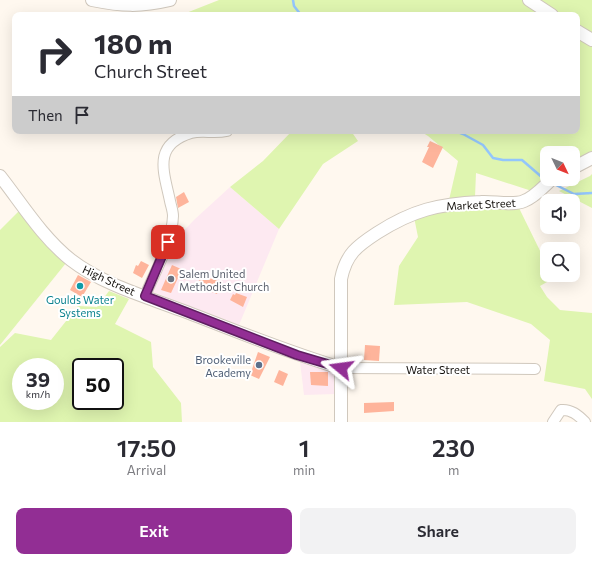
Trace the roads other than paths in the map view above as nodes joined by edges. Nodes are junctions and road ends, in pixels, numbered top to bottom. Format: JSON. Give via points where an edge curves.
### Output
{"nodes":[{"id":1,"x":92,"y":0,"type":"edge"},
{"id":2,"x":170,"y":0,"type":"edge"},
{"id":3,"x":528,"y":0,"type":"edge"},
{"id":4,"x":547,"y":12,"type":"edge"},
{"id":5,"x":580,"y":33,"type":"edge"},
{"id":6,"x":592,"y":40,"type":"edge"},
{"id":7,"x":190,"y":134,"type":"edge"},
{"id":8,"x":592,"y":158,"type":"edge"},
{"id":9,"x":580,"y":164,"type":"edge"},
{"id":10,"x":0,"y":176,"type":"edge"},
{"id":11,"x":545,"y":186,"type":"edge"},
{"id":12,"x":145,"y":296,"type":"junction"},
{"id":13,"x":341,"y":368,"type":"junction"},
{"id":14,"x":535,"y":369,"type":"dead end"},
{"id":15,"x":341,"y":422,"type":"edge"},
{"id":16,"x":553,"y":422,"type":"edge"},
{"id":17,"x":585,"y":422,"type":"edge"}],
"edges":[{"from":1,"to":2,"type":"main road","via":[[136,6]]},
{"from":3,"to":4,"type":"main road"},
{"from":5,"to":6,"type":"main road"},
{"from":7,"to":12,"type":"street","via":[[179,138],[165,151],[162,161],[173,215],[168,242]]},
{"from":8,"to":9,"type":"main road"},
{"from":10,"to":12,"type":"main road","name":"High Street","via":[[39,227],[69,258],[98,277]]},
{"from":11,"to":13,"type":"main road","name":"Market Street","via":[[524,201],[516,203],[481,202],[427,208],[394,222],[358,247],[346,261],[341,279]]},
{"from":12,"to":13,"type":"main road","name":"High Street","via":[[297,355]]},
{"from":13,"to":14,"type":"street","name":"Water Street"},
{"from":13,"to":15,"type":"main road","name":"Market Street"},
{"from":16,"to":17,"type":"street","via":[[561,410],[568,409]]}]}
